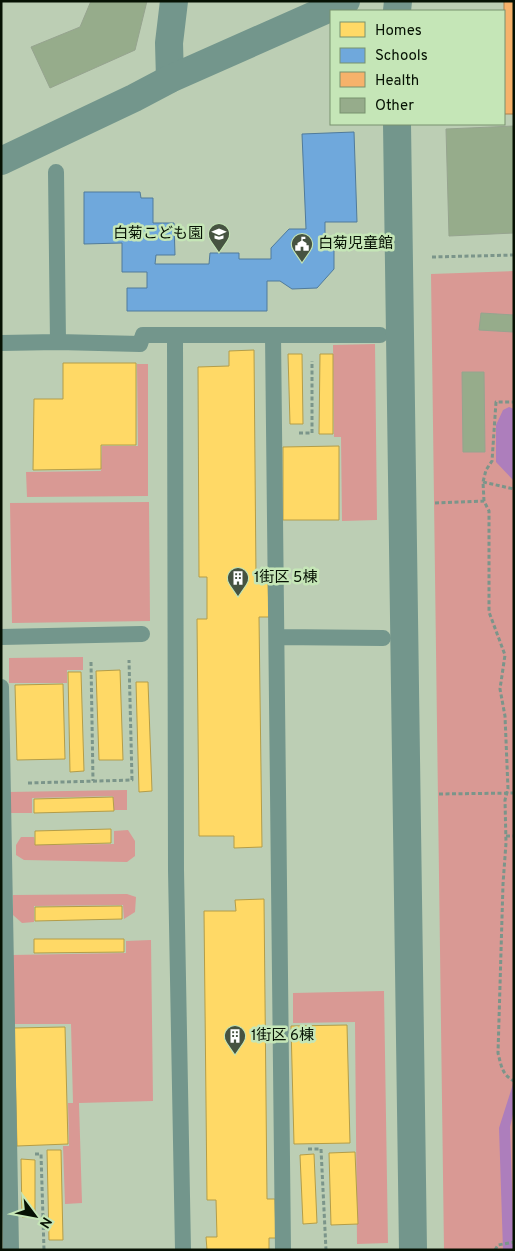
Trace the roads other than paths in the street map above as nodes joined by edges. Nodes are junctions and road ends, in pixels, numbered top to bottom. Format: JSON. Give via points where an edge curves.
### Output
{"nodes":[{"id":1,"x":174,"y":1,"type":"edge"},
{"id":2,"x":346,"y":1,"type":"edge"},
{"id":3,"x":170,"y":79,"type":"junction"},
{"id":4,"x":397,"y":125,"type":"edge"},
{"id":5,"x":1,"y":161,"type":"edge"},
{"id":6,"x":56,"y":172,"type":"dead end"},
{"id":7,"x":175,"y":335,"type":"junction"},
{"id":8,"x":274,"y":335,"type":"junction"},
{"id":9,"x":380,"y":335,"type":"dead end"},
{"id":10,"x":58,"y":342,"type":"junction"},
{"id":11,"x":1,"y":343,"type":"edge"},
{"id":12,"x":135,"y":634,"type":"road end"},
{"id":13,"x":277,"y":637,"type":"junction"},
{"id":14,"x":1,"y":638,"type":"edge"},
{"id":15,"x":383,"y":638,"type":"dead end"},
{"id":16,"x":1,"y":687,"type":"edge"},
{"id":17,"x":11,"y":1250,"type":"edge"},
{"id":18,"x":183,"y":1250,"type":"edge"},
{"id":19,"x":283,"y":1250,"type":"edge"},
{"id":20,"x":413,"y":1250,"type":"edge"}],
"edges":[{"from":1,"to":3,"type":"street","via":[[169,43]]},
{"from":2,"to":3,"type":"street"},
{"from":3,"to":5,"type":"street"},
{"from":4,"to":20,"type":"street"},
{"from":6,"to":10,"type":"lane"},
{"from":7,"to":8,"type":"lane"},
{"from":7,"to":10,"type":"lane","via":[[143,335],[140,344]]},
{"from":7,"to":18,"type":"lane","via":[[176,870]]},
{"from":8,"to":9,"type":"lane"},
{"from":8,"to":13,"type":"lane"},
{"from":10,"to":11,"type":"lane"},
{"from":12,"to":14,"type":"lane"},
{"from":13,"to":15,"type":"lane"},
{"from":13,"to":19,"type":"lane"},
{"from":16,"to":17,"type":"lane"}]}
